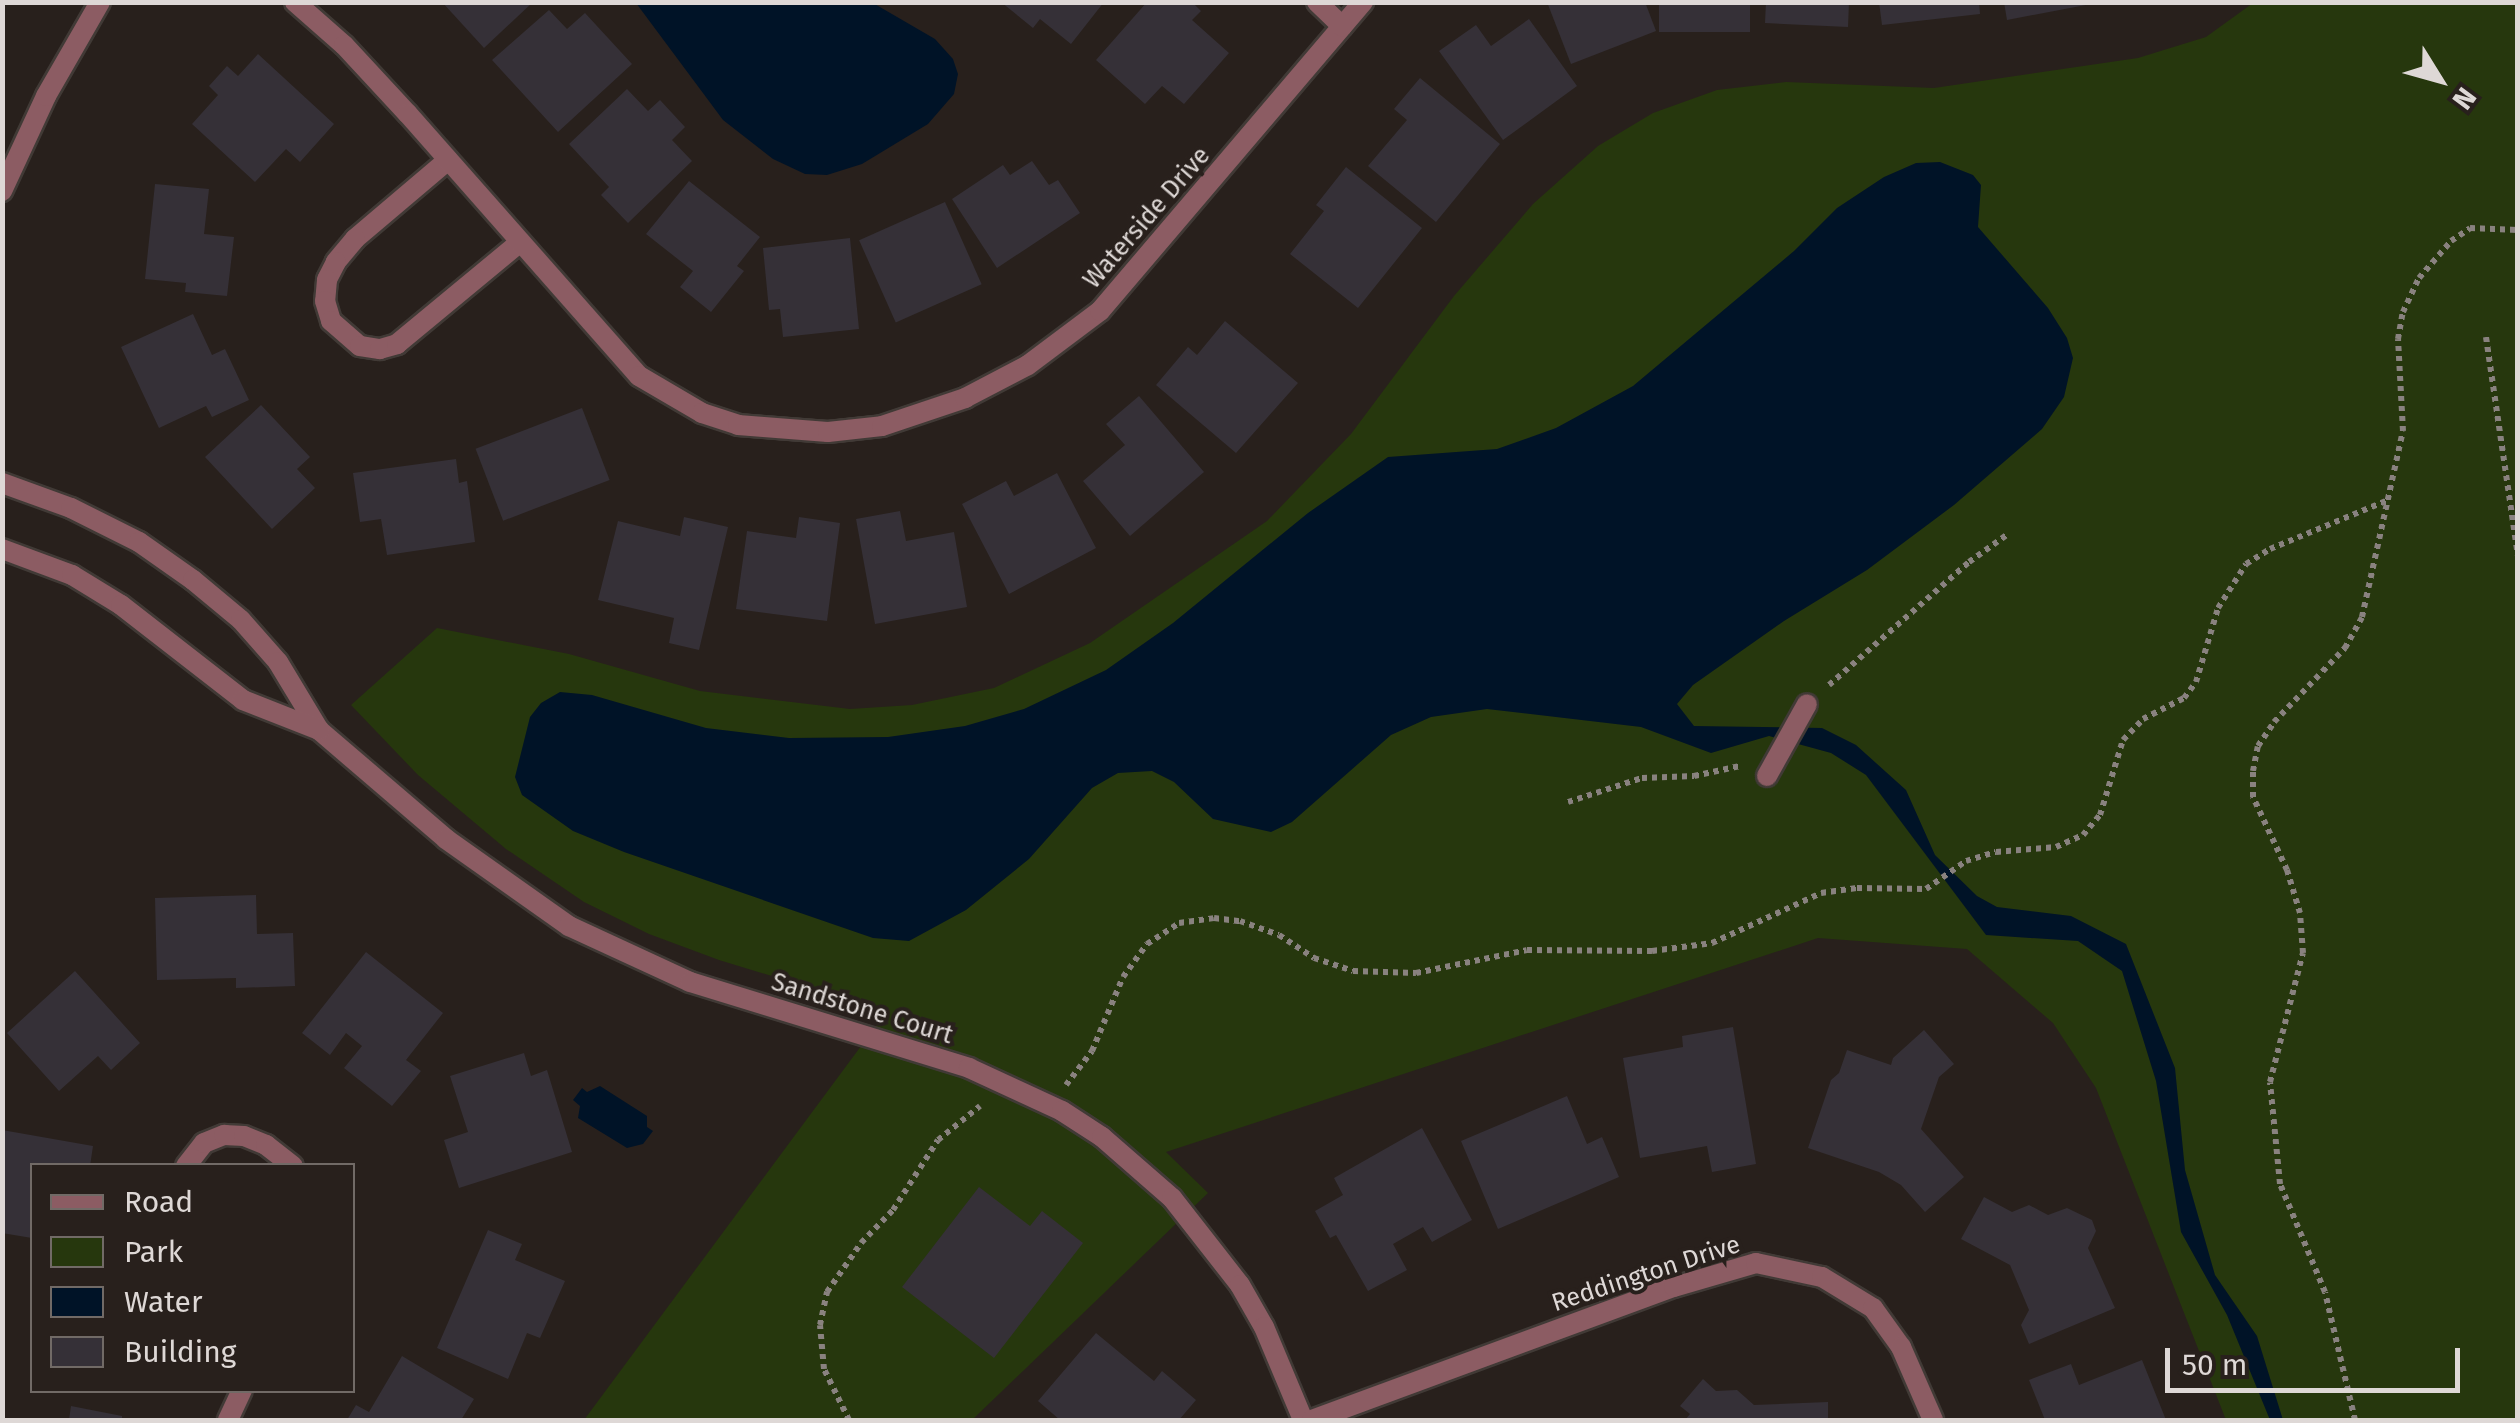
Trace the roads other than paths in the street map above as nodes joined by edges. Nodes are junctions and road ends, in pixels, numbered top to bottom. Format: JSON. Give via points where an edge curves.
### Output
{"nodes":[{"id":1,"x":100,"y":2,"type":"edge"},
{"id":2,"x":295,"y":2,"type":"edge"},
{"id":3,"x":1318,"y":2,"type":"edge"},
{"id":4,"x":1363,"y":2,"type":"edge"},
{"id":5,"x":1342,"y":26,"type":"junction"},
{"id":6,"x":448,"y":160,"type":"junction"},
{"id":7,"x":2,"y":191,"type":"edge"},
{"id":8,"x":519,"y":243,"type":"junction"},
{"id":9,"x":2,"y":483,"type":"edge"},
{"id":10,"x":2,"y":549,"type":"edge"},
{"id":11,"x":1806,"y":705,"type":"road end"},
{"id":12,"x":320,"y":730,"type":"junction"},
{"id":13,"x":1774,"y":764,"type":"road end"},
{"id":14,"x":188,"y":1163,"type":"edge"},
{"id":15,"x":289,"y":1163,"type":"edge"},
{"id":16,"x":241,"y":1393,"type":"edge"},
{"id":17,"x":228,"y":1420,"type":"edge"},
{"id":18,"x":1303,"y":1420,"type":"edge"},
{"id":19,"x":1312,"y":1420,"type":"edge"},
{"id":20,"x":1933,"y":1420,"type":"edge"}],
"edges":[{"from":1,"to":7,"type":"street"},
{"from":2,"to":6,"type":"street","name":"Waterside Drive","via":[[344,45]]},
{"from":3,"to":5,"type":"street"},
{"from":4,"to":5,"type":"street","name":"Waterside Drive"},
{"from":5,"to":8,"type":"street","name":"Waterside Drive","via":[[1100,311],[1028,365],[965,398],[882,426],[774,431],[702,413],[666,395],[618,357]]},
{"from":6,"to":8,"type":"street","name":"Waterside Drive"},
{"from":6,"to":8,"type":"street","via":[[336,262],[325,302],[331,321],[360,346],[397,344]]},
{"from":9,"to":12,"type":"street","name":"Sandstone Court","via":[[72,508],[193,580],[278,662]]},
{"from":10,"to":12,"type":"street","name":"Sandstone Court","via":[[72,575],[121,604],[243,700]]},
{"from":11,"to":13,"type":"street"},
{"from":12,"to":18,"type":"street","name":"Sandstone Court","via":[[506,885],[624,954],[690,982],[969,1068],[1102,1137],[1201,1230],[1264,1327]]},
{"from":14,"to":15,"type":"street","via":[[204,1142],[224,1135],[266,1145]]},
{"from":16,"to":17,"type":"street"},
{"from":19,"to":20,"type":"street","name":"Reddington Drive","via":[[1756,1263],[1822,1277],[1872,1308],[1901,1346]]}]}
